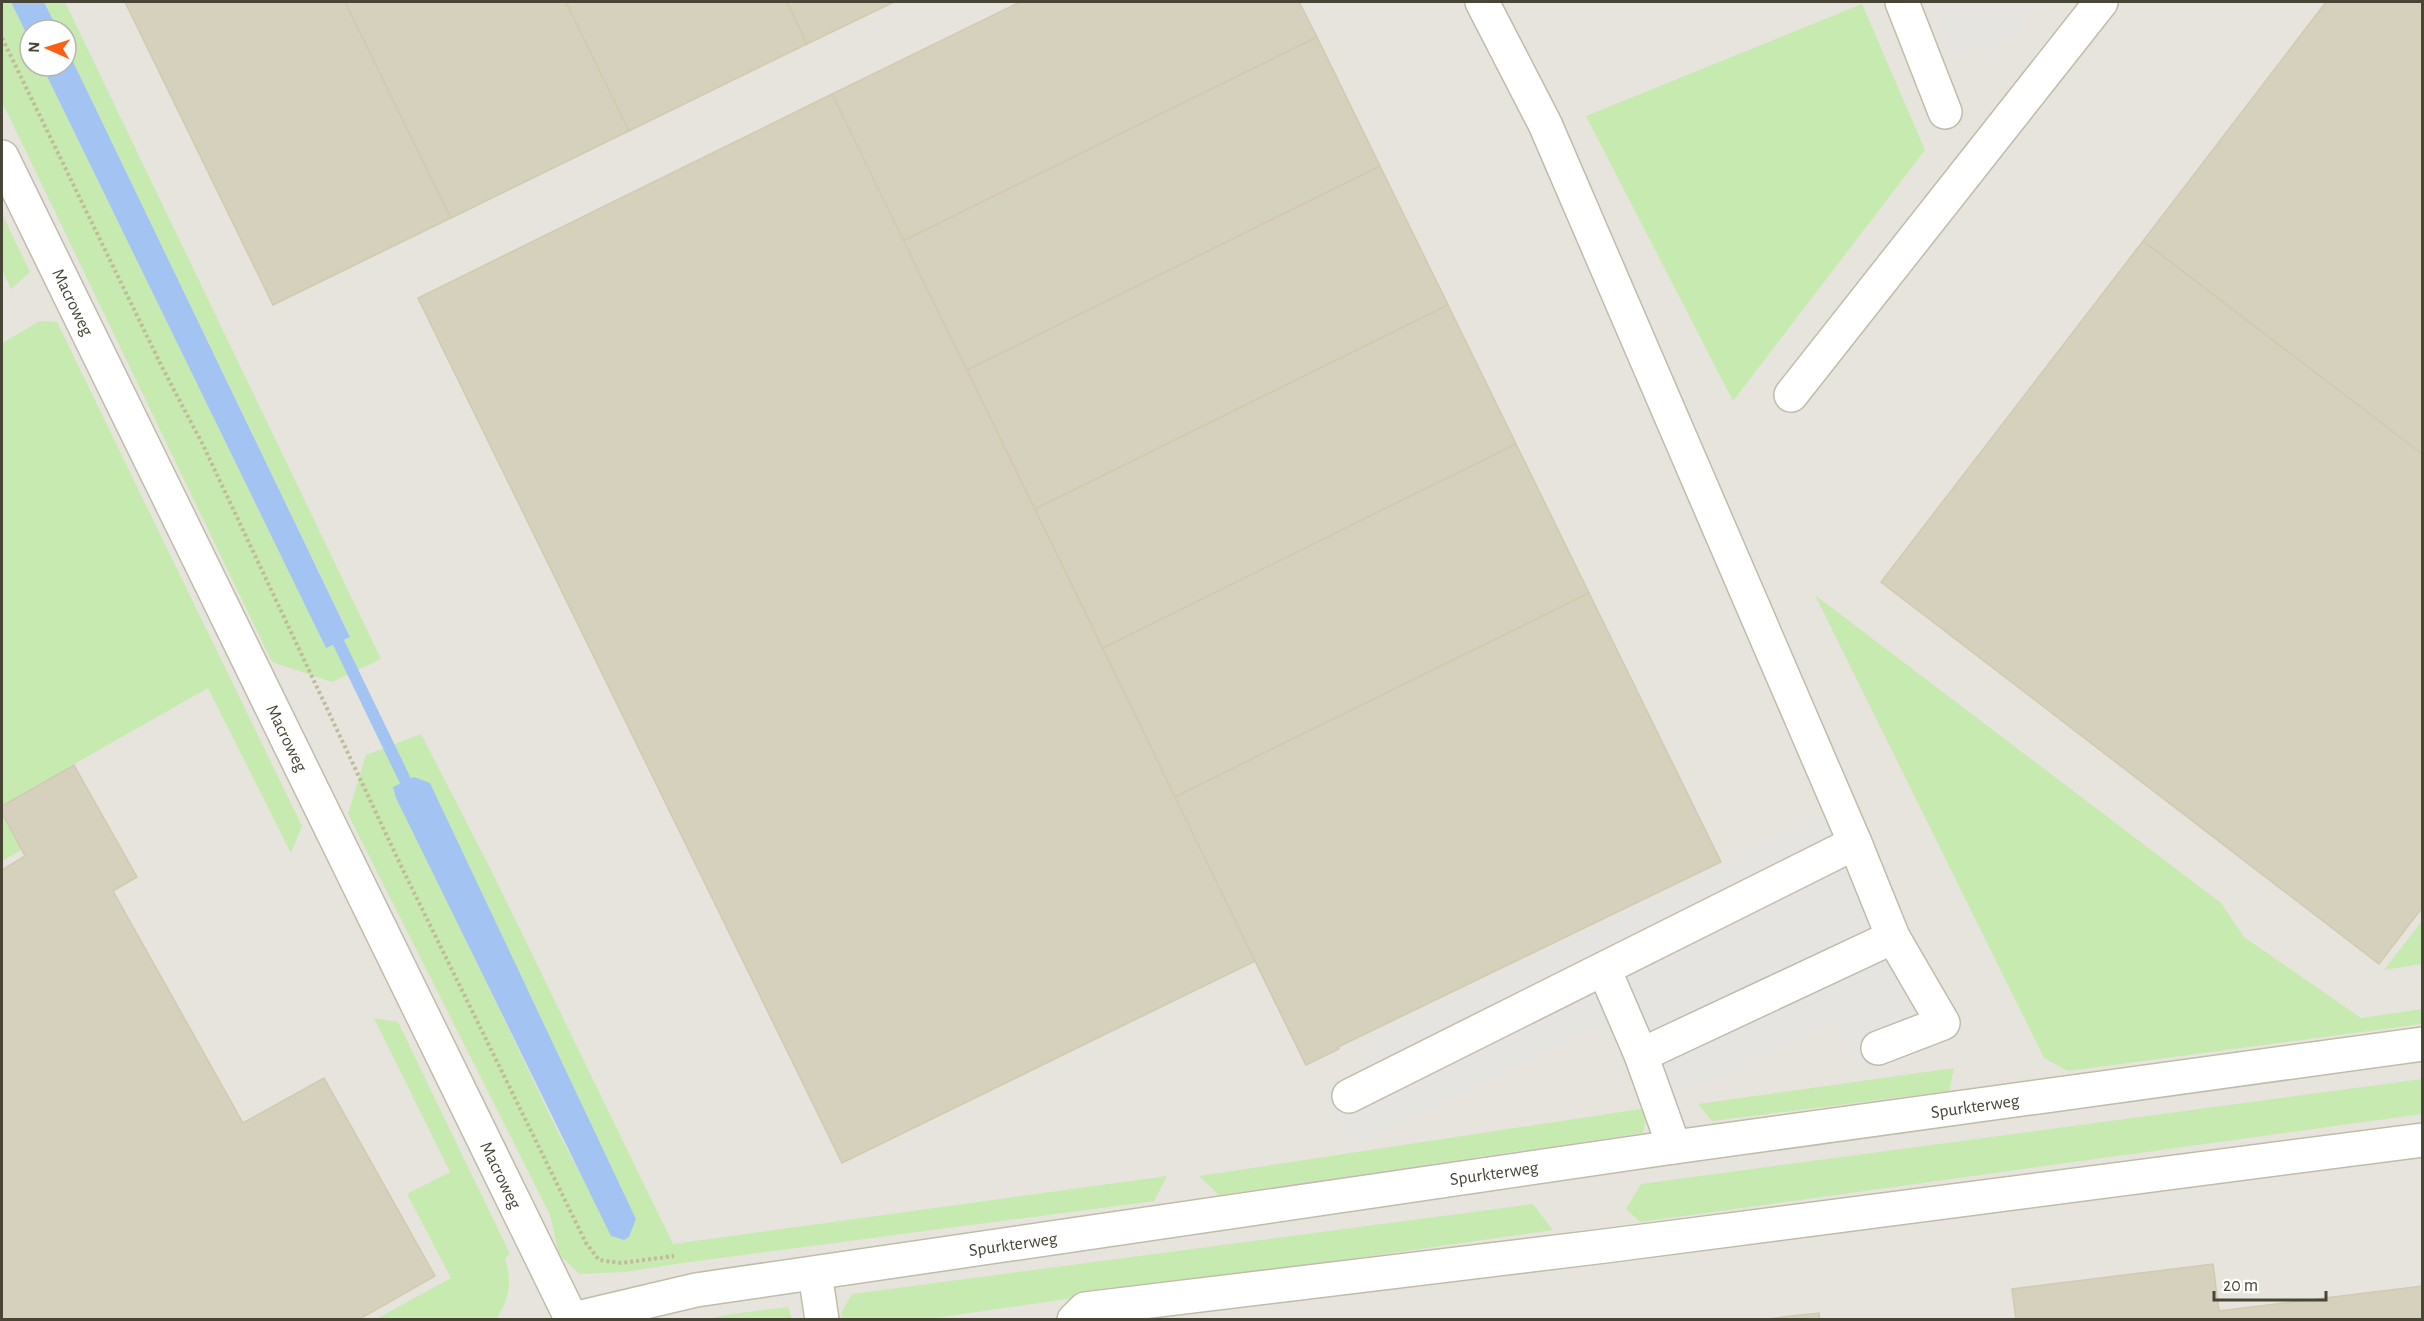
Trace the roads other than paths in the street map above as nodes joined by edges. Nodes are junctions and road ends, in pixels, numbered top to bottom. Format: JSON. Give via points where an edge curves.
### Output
{"nodes":[{"id":1,"x":1482,"y":2,"type":"edge"},
{"id":2,"x":1902,"y":2,"type":"edge"},
{"id":3,"x":2101,"y":2,"type":"edge"},
{"id":4,"x":1945,"y":112,"type":"dead end"},
{"id":5,"x":2,"y":157,"type":"edge"},
{"id":6,"x":1791,"y":395,"type":"dead end"},
{"id":7,"x":1855,"y":843,"type":"junction"},
{"id":8,"x":1893,"y":937,"type":"junction"},
{"id":9,"x":1604,"y":969,"type":"junction"},
{"id":10,"x":2422,"y":1044,"type":"edge"},
{"id":11,"x":1878,"y":1048,"type":"dead end"},
{"id":12,"x":1641,"y":1055,"type":"junction"},
{"id":13,"x":1349,"y":1096,"type":"dead end"},
{"id":14,"x":2422,"y":1140,"type":"edge"},
{"id":15,"x":1674,"y":1147,"type":"junction"},
{"id":16,"x":815,"y":1273,"type":"junction"},
{"id":17,"x":571,"y":1319,"type":"edge"},
{"id":18,"x":822,"y":1320,"type":"edge"},
{"id":19,"x":1074,"y":1320,"type":"edge"}],
"edges":[{"from":1,"to":7,"type":"street","via":[[1545,124]]},
{"from":2,"to":4,"type":"street"},
{"from":3,"to":6,"type":"street"},
{"from":5,"to":17,"type":"street","name":"Macroweg"},
{"from":7,"to":8,"type":"street"},
{"from":7,"to":9,"type":"street"},
{"from":8,"to":11,"type":"street","via":[[1943,1023]]},
{"from":8,"to":12,"type":"street"},
{"from":9,"to":12,"type":"street"},
{"from":9,"to":13,"type":"street"},
{"from":10,"to":15,"type":"street","name":"Spurkterweg"},
{"from":12,"to":15,"type":"street"},
{"from":14,"to":19,"type":"street","via":[[1605,1246],[1085,1308]]},
{"from":15,"to":16,"type":"street","name":"Spurkterweg"},
{"from":16,"to":17,"type":"street","name":"Spurkterweg","via":[[696,1290]]},
{"from":16,"to":18,"type":"street"}]}
